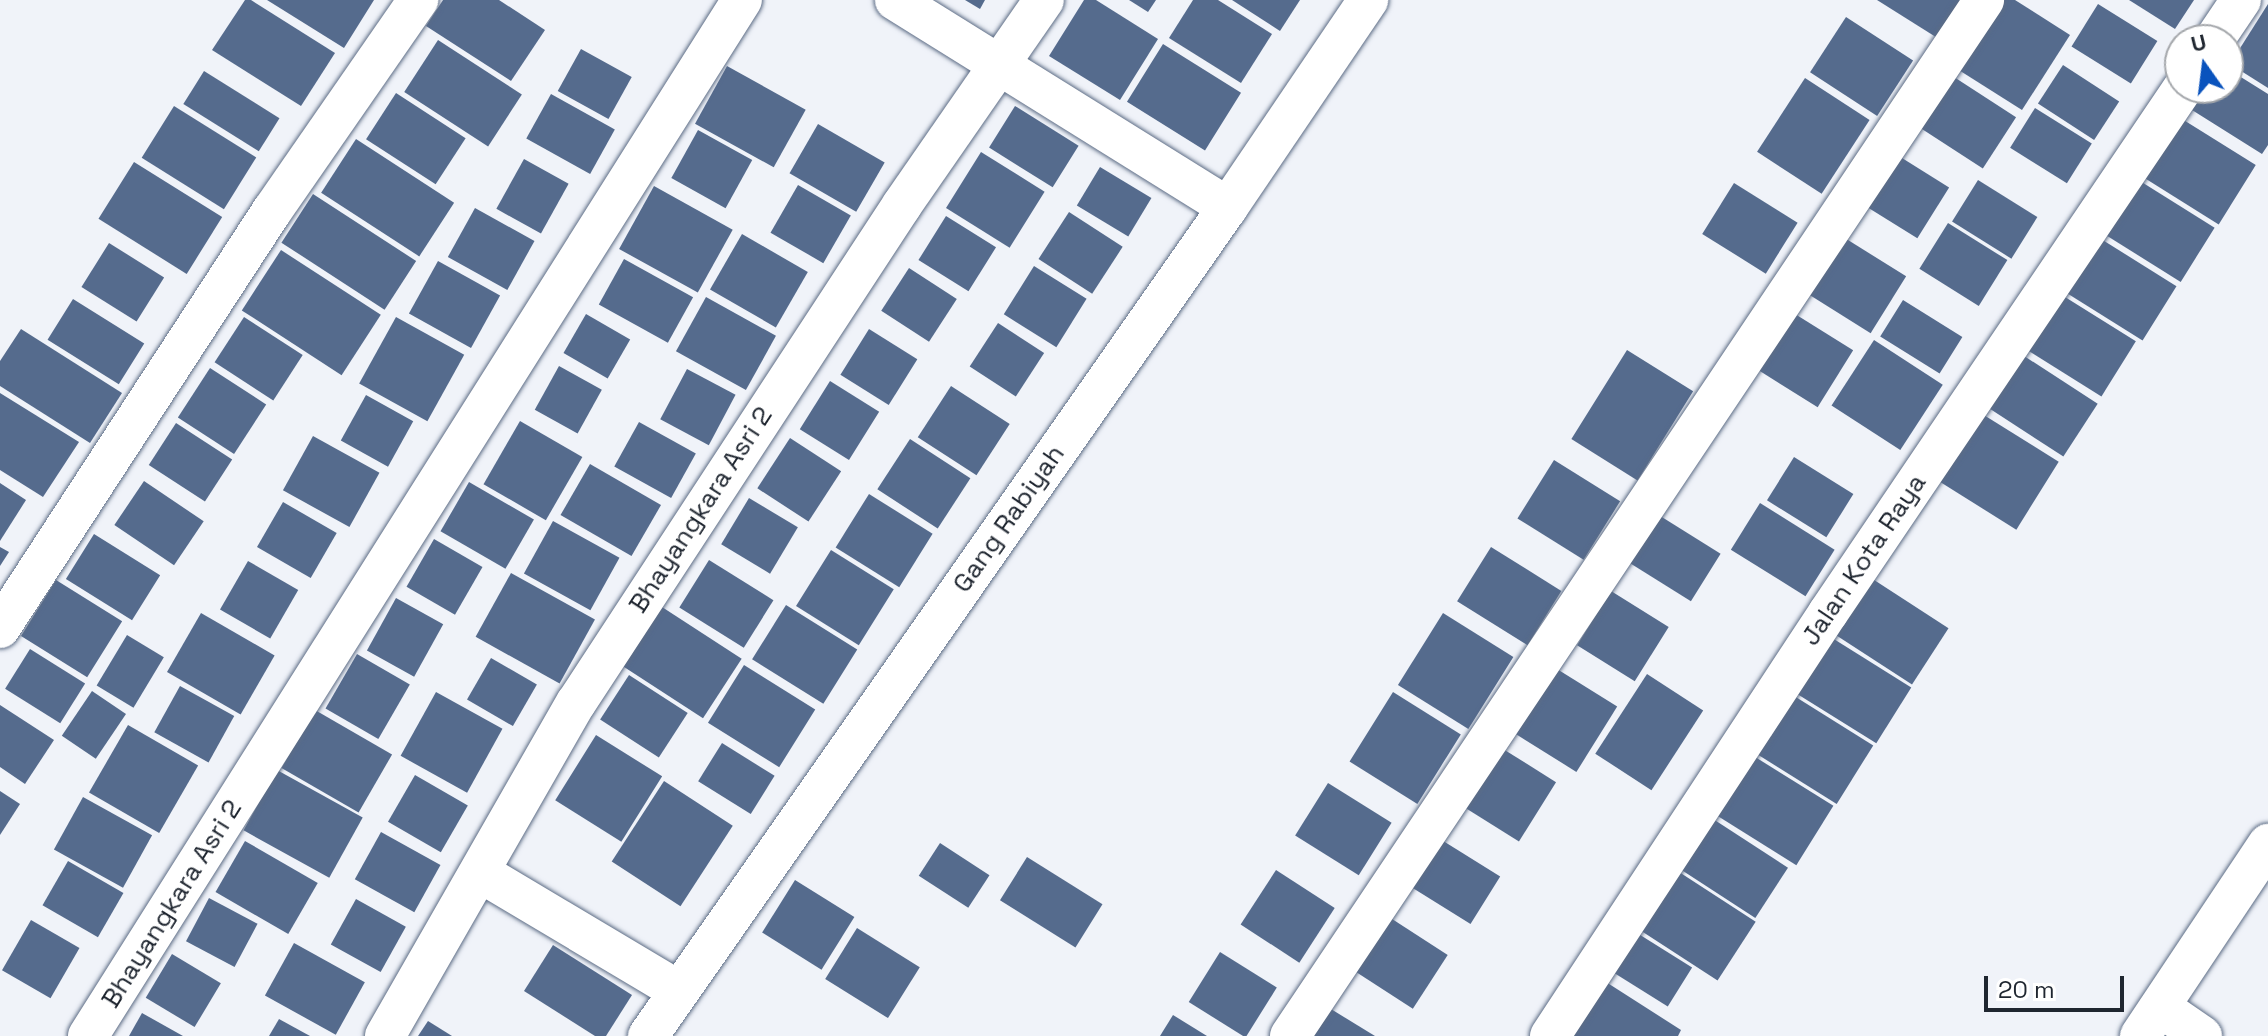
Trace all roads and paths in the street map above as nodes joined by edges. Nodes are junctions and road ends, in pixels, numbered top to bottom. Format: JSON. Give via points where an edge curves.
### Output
{"nodes":[{"id":1,"x":418,"y":0,"type":"edge"},
{"id":2,"x":742,"y":0,"type":"edge"},
{"id":3,"x":895,"y":0,"type":"edge"},
{"id":4,"x":1044,"y":0,"type":"edge"},
{"id":5,"x":1368,"y":0,"type":"edge"},
{"id":6,"x":1984,"y":0,"type":"edge"},
{"id":7,"x":2241,"y":0,"type":"edge"},
{"id":8,"x":2225,"y":24,"type":"edge"},
{"id":9,"x":1001,"y":63,"type":"junction"},
{"id":10,"x":2172,"y":104,"type":"edge"},
{"id":11,"x":1228,"y":207,"type":"junction"},
{"id":12,"x":0,"y":628,"type":"edge"},
{"id":13,"x":2268,"y":844,"type":"edge"},
{"id":14,"x":481,"y":873,"type":"junction"},
{"id":15,"x":677,"y":990,"type":"junction"},
{"id":16,"x":2150,"y":1021,"type":"edge"},
{"id":17,"x":88,"y":1036,"type":"edge"},
{"id":18,"x":385,"y":1036,"type":"edge"},
{"id":19,"x":648,"y":1036,"type":"edge"},
{"id":20,"x":1290,"y":1036,"type":"edge"},
{"id":21,"x":1550,"y":1036,"type":"edge"},
{"id":22,"x":2202,"y":1036,"type":"edge"}],
"edges":[{"from":1,"to":12,"type":"street","via":[[272,211]]},
{"from":2,"to":17,"type":"street","name":"Bhayangkara Asri 2"},
{"from":3,"to":9,"type":"street"},
{"from":4,"to":9,"type":"street","name":"Bhayangkara Asri 2"},
{"from":5,"to":11,"type":"street","name":"Gang Rabiyah"},
{"from":6,"to":20,"type":"street"},
{"from":7,"to":8,"type":"street"},
{"from":9,"to":11,"type":"street"},
{"from":9,"to":14,"type":"street","name":"Bhayangkara Asri 2","via":[[703,504],[576,703]]},
{"from":10,"to":21,"type":"street","name":"Jalan Kota Raya"},
{"from":11,"to":15,"type":"street","name":"Gang Rabiyah"},
{"from":13,"to":16,"type":"street"},
{"from":14,"to":15,"type":"street"},
{"from":14,"to":18,"type":"street","name":"Bhayangkara Asri 2"},
{"from":15,"to":19,"type":"street","name":"Gang Rabiyah"},
{"from":16,"to":22,"type":"street"}]}
